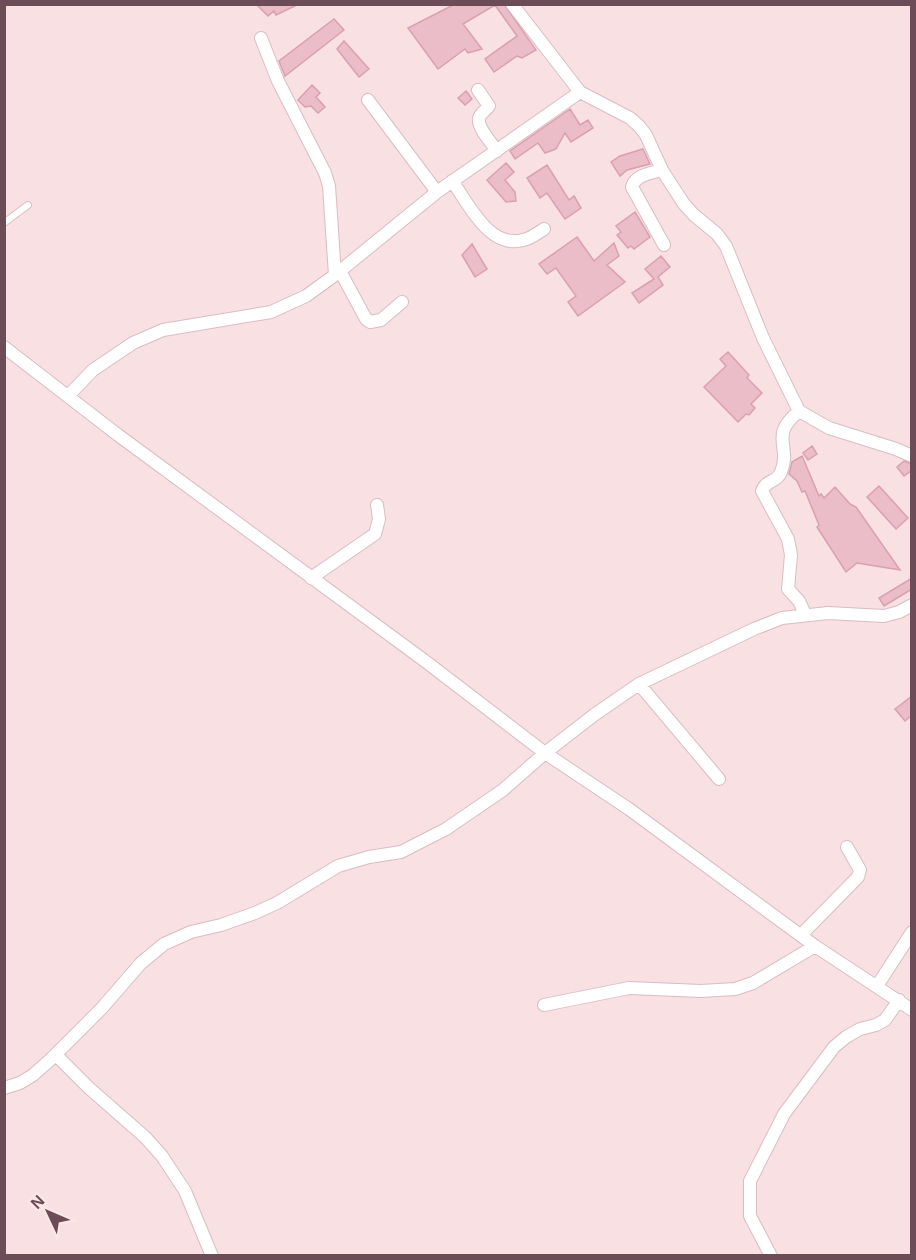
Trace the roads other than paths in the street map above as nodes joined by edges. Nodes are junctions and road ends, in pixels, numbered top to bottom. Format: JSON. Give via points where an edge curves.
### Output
{"nodes":[{"id":1,"x":512,"y":4,"type":"edge"},
{"id":2,"x":261,"y":38,"type":"dead end"},
{"id":3,"x":478,"y":90,"type":"dead end"},
{"id":4,"x":580,"y":92,"type":"junction"},
{"id":5,"x":368,"y":100,"type":"dead end"},
{"id":6,"x":497,"y":151,"type":"junction"},
{"id":7,"x":662,"y":170,"type":"junction"},
{"id":8,"x":452,"y":181,"type":"junction"},
{"id":9,"x":437,"y":192,"type":"junction"},
{"id":10,"x":28,"y":205,"type":"dead end"},
{"id":11,"x":4,"y":223,"type":"edge"},
{"id":12,"x":544,"y":229,"type":"dead end"},
{"id":13,"x":664,"y":245,"type":"dead end"},
{"id":14,"x":337,"y":273,"type":"junction"},
{"id":15,"x":402,"y":302,"type":"dead end"},
{"id":16,"x":4,"y":347,"type":"edge"},
{"id":17,"x":68,"y":396,"type":"junction"},
{"id":18,"x":799,"y":411,"type":"junction"},
{"id":19,"x":912,"y":456,"type":"edge"},
{"id":20,"x":377,"y":505,"type":"dead end"},
{"id":21,"x":311,"y":578,"type":"junction"},
{"id":22,"x":912,"y":605,"type":"edge"},
{"id":23,"x":805,"y":614,"type":"junction"},
{"id":24,"x":639,"y":684,"type":"junction"},
{"id":25,"x":545,"y":753,"type":"junction"},
{"id":26,"x":719,"y":779,"type":"dead end"},
{"id":27,"x":847,"y":847,"type":"dead end"},
{"id":28,"x":912,"y":932,"type":"edge"},
{"id":29,"x":801,"y":935,"type":"junction"},
{"id":30,"x":815,"y":946,"type":"junction"},
{"id":31,"x":877,"y":986,"type":"junction"},
{"id":32,"x":899,"y":1000,"type":"junction"},
{"id":33,"x":544,"y":1005,"type":"dead end"},
{"id":34,"x":912,"y":1010,"type":"edge"},
{"id":35,"x":56,"y":1055,"type":"junction"},
{"id":36,"x":4,"y":1088,"type":"edge"},
{"id":37,"x":212,"y":1256,"type":"edge"},
{"id":38,"x":771,"y":1256,"type":"edge"}],
"edges":[{"from":1,"to":4,"type":"street"},
{"from":2,"to":14,"type":"street","via":[[278,81],[325,173]]},
{"from":3,"to":6,"type":"street","via":[[489,106],[478,121]]},
{"from":4,"to":6,"type":"street"},
{"from":4,"to":7,"type":"street","via":[[639,126]]},
{"from":5,"to":9,"type":"street"},
{"from":6,"to":8,"type":"street"},
{"from":7,"to":13,"type":"street","via":[[639,177],[632,187]]},
{"from":7,"to":18,"type":"street","via":[[684,204],[726,246],[763,338]]},
{"from":8,"to":9,"type":"street"},
{"from":8,"to":12,"type":"street","via":[[491,234],[506,241],[524,240]]},
{"from":9,"to":14,"type":"street"},
{"from":10,"to":11,"type":"lane"},
{"from":14,"to":15,"type":"street","via":[[370,322],[381,320]]},
{"from":14,"to":17,"type":"street","via":[[306,296],[271,312],[162,330],[93,370]]},
{"from":16,"to":17,"type":"street"},
{"from":17,"to":21,"type":"street"},
{"from":18,"to":19,"type":"street","via":[[828,428]]},
{"from":18,"to":23,"type":"street","via":[[782,434],[781,472],[762,491],[788,538],[788,589]]},
{"from":20,"to":21,"type":"street","via":[[375,534]]},
{"from":21,"to":25,"type":"street"},
{"from":22,"to":23,"type":"street","via":[[884,616]]},
{"from":23,"to":24,"type":"street","via":[[754,629]]},
{"from":24,"to":25,"type":"street"},
{"from":24,"to":26,"type":"street"},
{"from":25,"to":29,"type":"street","via":[[629,809]]},
{"from":25,"to":35,"type":"street","via":[[503,790],[418,844],[401,852],[338,866],[255,913],[164,944],[141,963]]},
{"from":27,"to":29,"type":"street","via":[[860,870],[858,877]]},
{"from":28,"to":31,"type":"street"},
{"from":29,"to":30,"type":"street"},
{"from":30,"to":31,"type":"street"},
{"from":30,"to":33,"type":"street","via":[[735,990],[629,988]]},
{"from":31,"to":32,"type":"street"},
{"from":32,"to":34,"type":"street"},
{"from":32,"to":38,"type":"street","via":[[885,1020],[860,1029],[834,1047],[784,1114],[750,1181],[750,1216]]},
{"from":35,"to":36,"type":"street","via":[[33,1075]]},
{"from":35,"to":37,"type":"street","via":[[162,1156],[185,1191]]}]}
